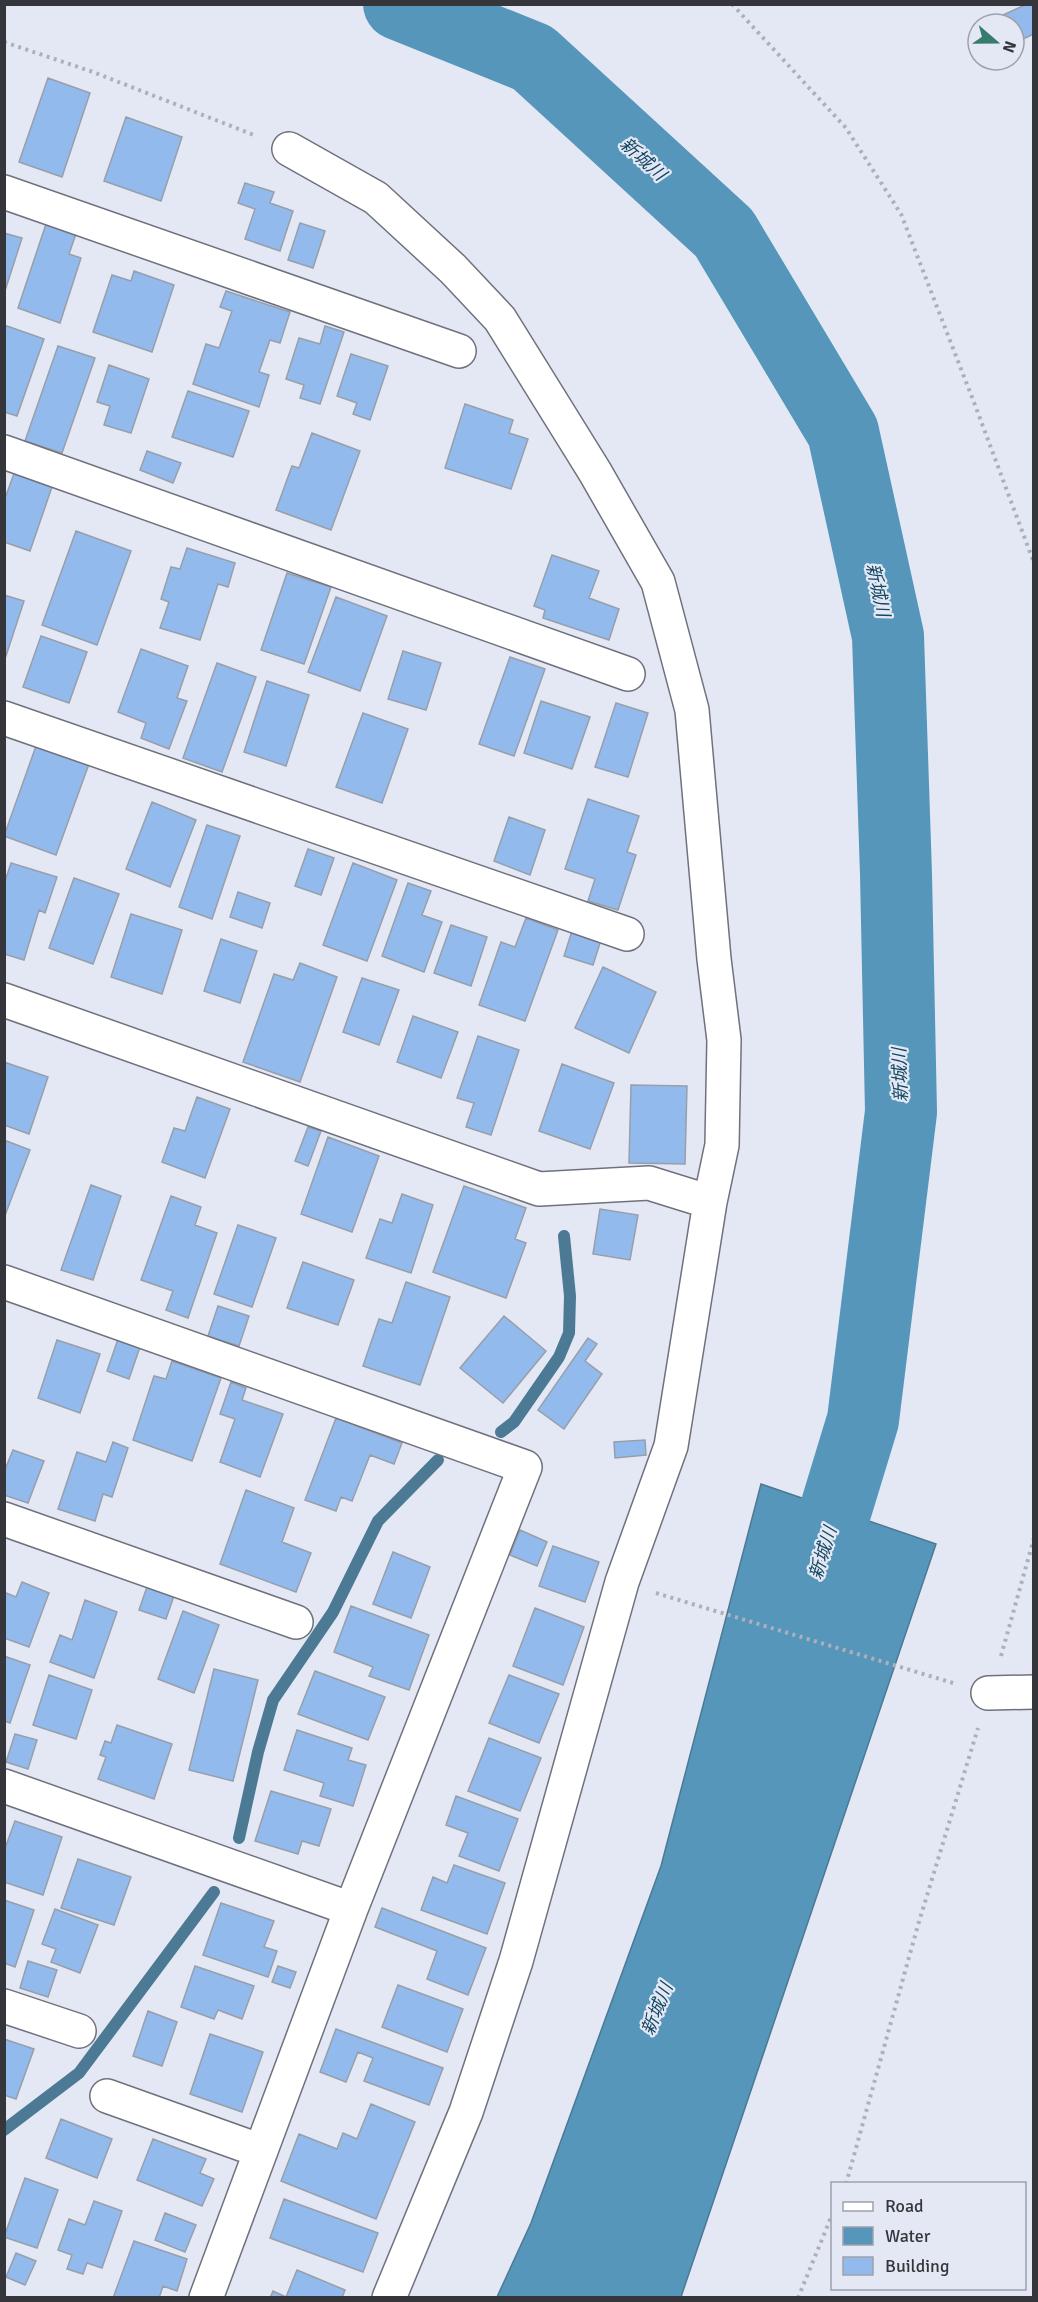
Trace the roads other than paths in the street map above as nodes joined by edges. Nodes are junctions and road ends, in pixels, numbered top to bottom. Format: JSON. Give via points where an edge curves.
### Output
{"nodes":[{"id":1,"x":289,"y":149,"type":"road end"},
{"id":2,"x":4,"y":192,"type":"edge"},
{"id":3,"x":459,"y":351,"type":"dead end"},
{"id":4,"x":4,"y":452,"type":"edge"},
{"id":5,"x":628,"y":674,"type":"dead end"},
{"id":6,"x":4,"y":718,"type":"edge"},
{"id":7,"x":627,"y":934,"type":"dead end"},
{"id":8,"x":4,"y":1000,"type":"edge"},
{"id":9,"x":710,"y":1202,"type":"junction"},
{"id":10,"x":4,"y":1282,"type":"edge"},
{"id":11,"x":4,"y":1519,"type":"edge"},
{"id":12,"x":296,"y":1622,"type":"dead end"},
{"id":13,"x":975,"y":1690,"type":"road end"},
{"id":14,"x":1034,"y":1692,"type":"edge"},
{"id":15,"x":4,"y":1786,"type":"edge"},
{"id":16,"x":351,"y":1909,"type":"junction"},
{"id":17,"x":4,"y":2006,"type":"edge"},
{"id":18,"x":79,"y":2031,"type":"dead end"},
{"id":19,"x":107,"y":2096,"type":"dead end"},
{"id":20,"x":261,"y":2151,"type":"junction"},
{"id":21,"x":206,"y":2298,"type":"edge"},
{"id":22,"x":389,"y":2298,"type":"edge"}],
"edges":[{"from":1,"to":9,"type":"street","via":[[376,198],[500,319],[658,582],[692,710],[724,1040],[722,1145]]},
{"from":2,"to":3,"type":"street"},
{"from":4,"to":5,"type":"street"},
{"from":6,"to":7,"type":"street"},
{"from":8,"to":9,"type":"street","via":[[539,1190],[649,1183]]},
{"from":9,"to":22,"type":"street","via":[[670,1446],[635,1586],[466,2112]]},
{"from":10,"to":16,"type":"street","via":[[525,1467]]},
{"from":11,"to":12,"type":"street"},
{"from":13,"to":14,"type":"street"},
{"from":15,"to":16,"type":"street"},
{"from":16,"to":20,"type":"street"},
{"from":17,"to":18,"type":"street"},
{"from":19,"to":20,"type":"street"},
{"from":20,"to":21,"type":"street"}]}
